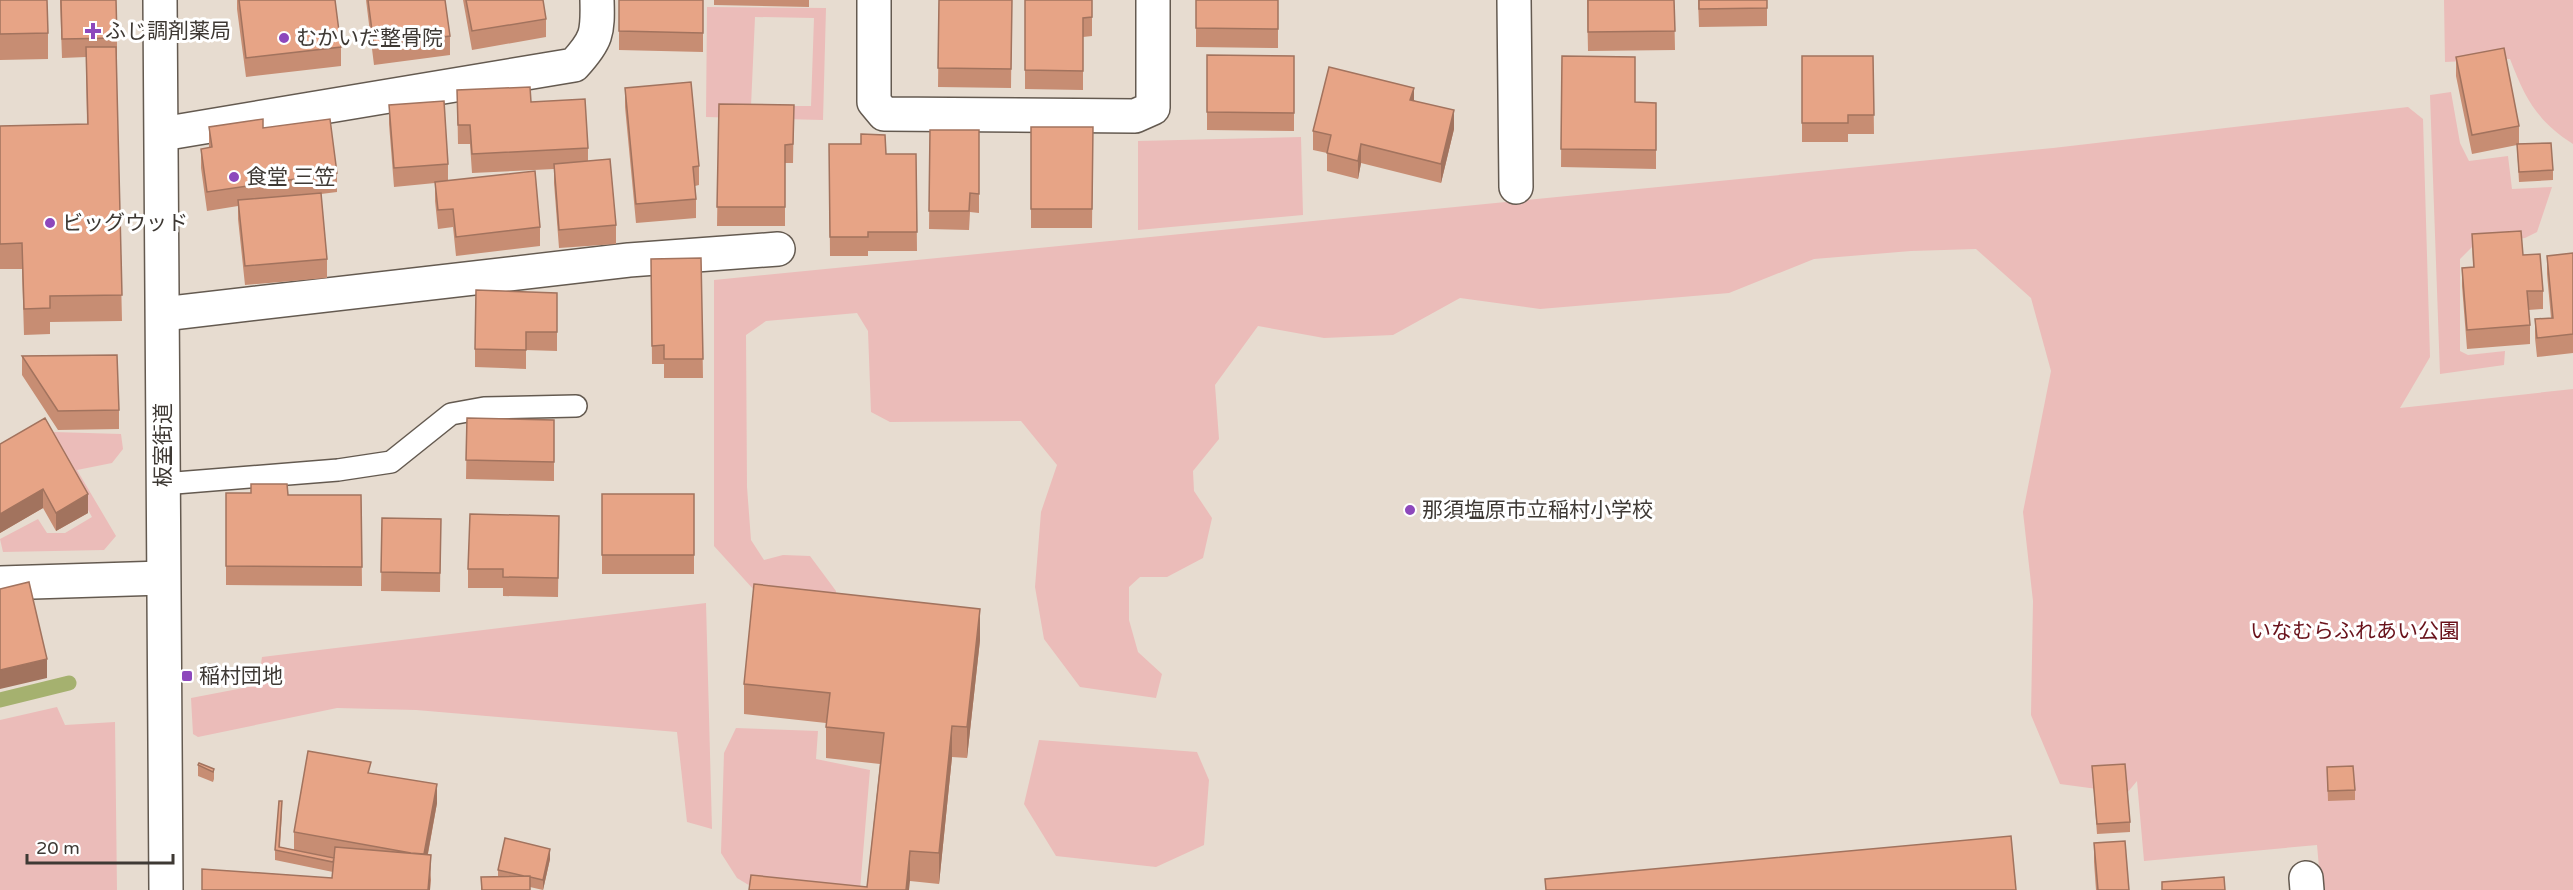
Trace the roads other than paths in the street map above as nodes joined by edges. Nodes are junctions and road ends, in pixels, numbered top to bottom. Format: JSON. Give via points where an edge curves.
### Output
{"nodes":[{"id":1,"x":160,"y":0,"type":"edge"},
{"id":2,"x":597,"y":0,"type":"edge"},
{"id":3,"x":874,"y":0,"type":"edge"},
{"id":4,"x":1153,"y":0,"type":"edge"},
{"id":5,"x":1514,"y":0,"type":"edge"},
{"id":6,"x":162,"y":134,"type":"junction"},
{"id":7,"x":1516,"y":187,"type":"dead end"},
{"id":8,"x":778,"y":249,"type":"dead end"},
{"id":9,"x":163,"y":314,"type":"junction"},
{"id":10,"x":576,"y":406,"type":"dead end"},
{"id":11,"x":163,"y":484,"type":"junction"},
{"id":12,"x":163,"y":578,"type":"junction"},
{"id":13,"x":0,"y":583,"type":"edge"},
{"id":14,"x":166,"y":890,"type":"edge"}],
"edges":[{"from":1,"to":6,"type":"street","name":"板室街道"},
{"from":2,"to":6,"type":"street","via":[[598,30],[588,50],[574,65]]},
{"from":3,"to":4,"type":"street","via":[[874,102],[884,114],[1135,116],[1153,108]]},
{"from":5,"to":7,"type":"street"},
{"from":6,"to":9,"type":"street","name":"板室街道"},
{"from":8,"to":9,"type":"street","via":[[617,262]]},
{"from":9,"to":11,"type":"street","name":"板室街道"},
{"from":10,"to":11,"type":"lane","via":[[484,408],[451,414],[391,462]]},
{"from":11,"to":12,"type":"street","name":"板室街道"},
{"from":12,"to":13,"type":"street"},
{"from":12,"to":14,"type":"street","name":"板室街道"}]}
